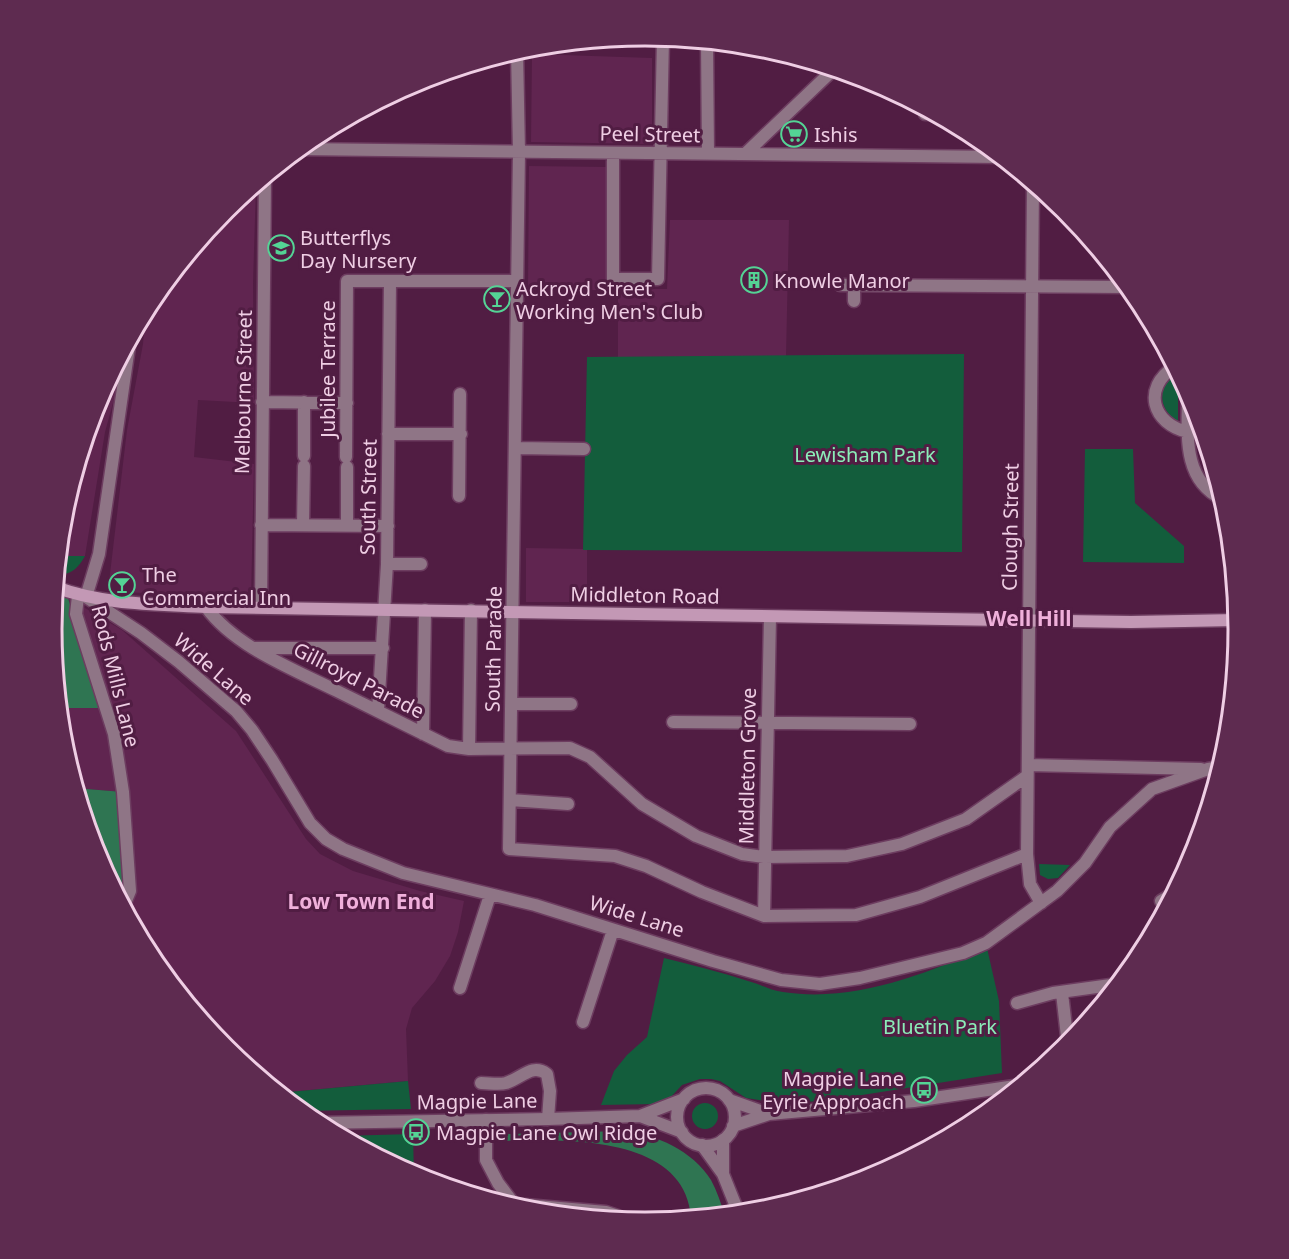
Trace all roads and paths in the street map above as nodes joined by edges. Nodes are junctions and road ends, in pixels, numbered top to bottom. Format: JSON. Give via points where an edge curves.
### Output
{"nodes":[{"id":1,"x":663,"y":47,"type":"edge"},
{"id":2,"x":707,"y":50,"type":"edge"},
{"id":3,"x":517,"y":61,"type":"edge"},
{"id":4,"x":827,"y":76,"type":"edge"},
{"id":5,"x":315,"y":149,"type":"edge"},
{"id":6,"x":519,"y":152,"type":"junction"},
{"id":7,"x":613,"y":153,"type":"junction"},
{"id":8,"x":661,"y":153,"type":"junction"},
{"id":9,"x":708,"y":154,"type":"junction"},
{"id":10,"x":745,"y":154,"type":"junction"},
{"id":11,"x":985,"y":157,"type":"edge"},
{"id":12,"x":265,"y":187,"type":"edge"},
{"id":13,"x":1033,"y":195,"type":"edge"},
{"id":14,"x":518,"y":281,"type":"junction"},
{"id":15,"x":390,"y":282,"type":"junction"},
{"id":16,"x":840,"y":285,"type":"dead end"},
{"id":17,"x":854,"y":285,"type":"junction"},
{"id":18,"x":1032,"y":286,"type":"junction"},
{"id":19,"x":1115,"y":287,"type":"edge"},
{"id":20,"x":854,"y":301,"type":"dead end"},
{"id":21,"x":127,"y":363,"type":"edge"},
{"id":22,"x":1167,"y":372,"type":"edge"},
{"id":23,"x":460,"y":394,"type":"dead end"},
{"id":24,"x":262,"y":402,"type":"junction"},
{"id":25,"x":304,"y":402,"type":"junction"},
{"id":26,"x":347,"y":403,"type":"junction"},
{"id":27,"x":1188,"y":419,"type":"edge"},
{"id":28,"x":1188,"y":432,"type":"junction"},
{"id":29,"x":388,"y":434,"type":"junction"},
{"id":30,"x":460,"y":434,"type":"junction"},
{"id":31,"x":515,"y":448,"type":"junction"},
{"id":32,"x":584,"y":449,"type":"dead end"},
{"id":33,"x":1211,"y":494,"type":"edge"},
{"id":34,"x":459,"y":496,"type":"dead end"},
{"id":35,"x":261,"y":525,"type":"junction"},
{"id":36,"x":303,"y":525,"type":"junction"},
{"id":37,"x":347,"y":526,"type":"junction"},
{"id":38,"x":388,"y":526,"type":"junction"},
{"id":39,"x":387,"y":564,"type":"junction"},
{"id":40,"x":421,"y":564,"type":"dead end"},
{"id":41,"x":63,"y":590,"type":"edge"},
{"id":42,"x":82,"y":596,"type":"junction"},
{"id":43,"x":206,"y":607,"type":"junction"},
{"id":44,"x":261,"y":607,"type":"junction"},
{"id":45,"x":385,"y":610,"type":"junction"},
{"id":46,"x":425,"y":610,"type":"junction"},
{"id":47,"x":471,"y":610,"type":"junction"},
{"id":48,"x":513,"y":612,"type":"junction"},
{"id":49,"x":770,"y":617,"type":"junction"},
{"id":50,"x":1029,"y":620,"type":"junction"},
{"id":51,"x":1227,"y":620,"type":"edge"},
{"id":52,"x":254,"y":648,"type":"junction"},
{"id":53,"x":383,"y":648,"type":"junction"},
{"id":54,"x":511,"y":704,"type":"junction"},
{"id":55,"x":571,"y":704,"type":"dead end"},
{"id":56,"x":378,"y":711,"type":"junction"},
{"id":57,"x":674,"y":722,"type":"dead end"},
{"id":58,"x":767,"y":723,"type":"junction"},
{"id":59,"x":910,"y":724,"type":"dead end"},
{"id":60,"x":423,"y":734,"type":"junction"},
{"id":61,"x":469,"y":749,"type":"junction"},
{"id":62,"x":511,"y":749,"type":"junction"},
{"id":63,"x":1211,"y":768,"type":"edge"},
{"id":64,"x":1210,"y":769,"type":"edge"},
{"id":65,"x":1028,"y":770,"type":"junction"},
{"id":66,"x":510,"y":800,"type":"junction"},
{"id":67,"x":568,"y":804,"type":"dead end"},
{"id":68,"x":1027,"y":854,"type":"junction"},
{"id":69,"x":764,"y":857,"type":"junction"},
{"id":70,"x":490,"y":895,"type":"junction"},
{"id":71,"x":127,"y":897,"type":"edge"},
{"id":72,"x":1041,"y":903,"type":"junction"},
{"id":73,"x":764,"y":916,"type":"junction"},
{"id":74,"x":613,"y":930,"type":"junction"},
{"id":75,"x":1105,"y":986,"type":"edge"},
{"id":76,"x":460,"y":988,"type":"dead end"},
{"id":77,"x":1062,"y":993,"type":"junction"},
{"id":78,"x":1017,"y":1003,"type":"dead end"},
{"id":79,"x":583,"y":1022,"type":"dead end"},
{"id":80,"x":1066,"y":1032,"type":"edge"},
{"id":81,"x":481,"y":1083,"type":"dead end"},
{"id":82,"x":1005,"y":1087,"type":"edge"},
{"id":83,"x":684,"y":1098,"type":"junction"},
{"id":84,"x":729,"y":1100,"type":"junction"},
{"id":85,"x":769,"y":1114,"type":"junction"},
{"id":86,"x":640,"y":1116,"type":"junction"},
{"id":87,"x":548,"y":1119,"type":"junction"},
{"id":88,"x":486,"y":1120,"type":"junction"},
{"id":89,"x":335,"y":1123,"type":"edge"},
{"id":90,"x":734,"y":1126,"type":"junction"},
{"id":91,"x":682,"y":1132,"type":"junction"},
{"id":92,"x":723,"y":1140,"type":"junction"},
{"id":93,"x":702,"y":1145,"type":"junction"},
{"id":94,"x":723,"y":1174,"type":"junction"},
{"id":95,"x":507,"y":1196,"type":"edge"},
{"id":96,"x":736,"y":1205,"type":"edge"}],
"edges":[{"from":1,"to":8,"type":"street"},
{"from":2,"to":9,"type":"street"},
{"from":3,"to":6,"type":"street","name":"South Parade"},
{"from":4,"to":10,"type":"street"},
{"from":5,"to":6,"type":"street","name":"Peel Street"},
{"from":6,"to":7,"type":"street","name":"Peel Street"},
{"from":6,"to":14,"type":"street","name":"South Parade"},
{"from":7,"to":8,"type":"street","name":"Peel Street"},
{"from":7,"to":8,"type":"street","via":[[613,279],[658,279]]},
{"from":8,"to":9,"type":"street","name":"Peel Street"},
{"from":9,"to":10,"type":"street","name":"Peel Street"},
{"from":10,"to":11,"type":"street","name":"Peel Street"},
{"from":12,"to":24,"type":"street","name":"Melbourne Street"},
{"from":13,"to":18,"type":"street","name":"Clough Street"},
{"from":14,"to":15,"type":"street"},
{"from":14,"to":31,"type":"street","name":"South Parade"},
{"from":15,"to":26,"type":"street","name":"Jubilee Terrace","via":[[347,281]]},
{"from":15,"to":29,"type":"street","name":"South Street"},
{"from":16,"to":17,"type":"street"},
{"from":17,"to":18,"type":"street"},
{"from":17,"to":20,"type":"street"},
{"from":18,"to":19,"type":"street"},
{"from":18,"to":50,"type":"street","name":"Clough Street"},
{"from":21,"to":42,"type":"street","name":"Rods Mills Lane","via":[[99,554]]},
{"from":22,"to":28,"type":"street","via":[[1158,382],[1155,405],[1168,424]]},
{"from":23,"to":30,"type":"street"},
{"from":24,"to":25,"type":"street"},
{"from":24,"to":35,"type":"street","name":"Melbourne Street"},
{"from":25,"to":26,"type":"street"},
{"from":25,"to":36,"type":"street"},
{"from":26,"to":37,"type":"street","name":"Jubilee Terrace"},
{"from":27,"to":28,"type":"street"},
{"from":28,"to":33,"type":"street","via":[[1187,446],[1194,472]]},
{"from":29,"to":30,"type":"street"},
{"from":29,"to":38,"type":"street","name":"South Street"},
{"from":30,"to":34,"type":"street"},
{"from":31,"to":32,"type":"street"},
{"from":31,"to":48,"type":"street","name":"South Parade"},
{"from":35,"to":36,"type":"street"},
{"from":35,"to":44,"type":"street","name":"Melbourne Street"},
{"from":36,"to":37,"type":"street"},
{"from":37,"to":38,"type":"street"},
{"from":38,"to":39,"type":"street","name":"South Street"},
{"from":39,"to":40,"type":"street"},
{"from":39,"to":45,"type":"street","name":"South Street"},
{"from":41,"to":42,"type":"main road","name":"Middleton Road"},
{"from":42,"to":43,"type":"main road","name":"Middleton Road"},
{"from":42,"to":70,"type":"street","name":"Wide Lane","via":[[141,633],[236,711],[272,760],[309,823],[326,839],[403,873]]},
{"from":42,"to":71,"type":"street","name":"Rods Mills Lane","via":[[76,614],[114,734],[123,792]]},
{"from":43,"to":44,"type":"main road","name":"Middleton Road"},
{"from":43,"to":52,"type":"street","name":"Gillroyd Parade","via":[[228,631]]},
{"from":44,"to":45,"type":"main road","name":"Middleton Road"},
{"from":45,"to":46,"type":"main road","name":"Middleton Road"},
{"from":45,"to":53,"type":"street","name":"South Street"},
{"from":46,"to":47,"type":"main road","name":"Middleton Road"},
{"from":46,"to":60,"type":"street"},
{"from":47,"to":48,"type":"main road","name":"Middleton Road"},
{"from":47,"to":61,"type":"street"},
{"from":48,"to":49,"type":"main road","name":"Middleton Road"},
{"from":48,"to":54,"type":"street","name":"South Parade"},
{"from":49,"to":50,"type":"main road","name":"Middleton Road"},
{"from":49,"to":58,"type":"street","name":"Middleton Grove"},
{"from":50,"to":51,"type":"main road","name":"Middleton Road"},
{"from":50,"to":65,"type":"street","name":"Clough Street"},
{"from":52,"to":53,"type":"street"},
{"from":52,"to":56,"type":"street","name":"Gillroyd Parade"},
{"from":53,"to":56,"type":"street","name":"South Street"},
{"from":54,"to":55,"type":"street"},
{"from":54,"to":62,"type":"street","name":"South Parade"},
{"from":56,"to":60,"type":"street","name":"Gillroyd Parade"},
{"from":57,"to":58,"type":"street"},
{"from":58,"to":59,"type":"street"},
{"from":58,"to":69,"type":"street","name":"Middleton Grove"},
{"from":60,"to":61,"type":"street","name":"Gillroyd Parade","via":[[448,746]]},
{"from":61,"to":62,"type":"street","name":"Gillroyd Parade"},
{"from":62,"to":66,"type":"street","name":"South Parade"},
{"from":62,"to":69,"type":"street","name":"Gillroyd Parade","via":[[570,748],[590,757],[642,804],[696,836],[742,854]]},
{"from":63,"to":65,"type":"street"},
{"from":64,"to":72,"type":"street","name":"Wide Lane","via":[[1152,789],[1110,827],[1085,863]]},
{"from":65,"to":68,"type":"street","name":"Clough Street"},
{"from":65,"to":69,"type":"street","name":"Gillroyd Parade","via":[[966,819],[902,844],[847,856]]},
{"from":66,"to":67,"type":"street"},
{"from":66,"to":73,"type":"street","name":"South Parade","via":[[509,849],[615,856]]},
{"from":68,"to":72,"type":"street","name":"Clough Street","via":[[1030,884]]},
{"from":68,"to":73,"type":"street","via":[[920,897],[856,915]]},
{"from":69,"to":73,"type":"street","name":"Middleton Grove"},
{"from":70,"to":74,"type":"street","name":"Wide Lane"},
{"from":70,"to":76,"type":"street"},
{"from":72,"to":74,"type":"street","name":"Wide Lane","via":[[986,943],[963,953],[820,984],[781,980]]},
{"from":74,"to":79,"type":"street"},
{"from":75,"to":77,"type":"street"},
{"from":77,"to":78,"type":"street"},
{"from":77,"to":80,"type":"street"},
{"from":81,"to":87,"type":"street","via":[[505,1083],[541,1069],[547,1074],[550,1091]]},
{"from":82,"to":85,"type":"street","via":[[914,1101]]},
{"from":83,"to":84,"type":"street","via":[[707,1088],[720,1091]]},
{"from":83,"to":86,"type":"street","name":"Magpie Lane"},
{"from":83,"to":91,"type":"street","via":[[678,1115]]},
{"from":84,"to":85,"type":"street"},
{"from":84,"to":90,"type":"street","via":[[735,1112]]},
{"from":85,"to":90,"type":"street"},
{"from":86,"to":87,"type":"street","name":"Magpie Lane"},
{"from":86,"to":91,"type":"street","name":"Magpie Lane"},
{"from":87,"to":88,"type":"street","name":"Magpie Lane"},
{"from":88,"to":89,"type":"street","name":"Magpie Lane"},
{"from":88,"to":95,"type":"street","via":[[486,1160]]},
{"from":90,"to":92,"type":"street"},
{"from":91,"to":93,"type":"street"},
{"from":92,"to":93,"type":"street"},
{"from":92,"to":94,"type":"street"},
{"from":93,"to":94,"type":"street"},
{"from":94,"to":96,"type":"street"}]}
